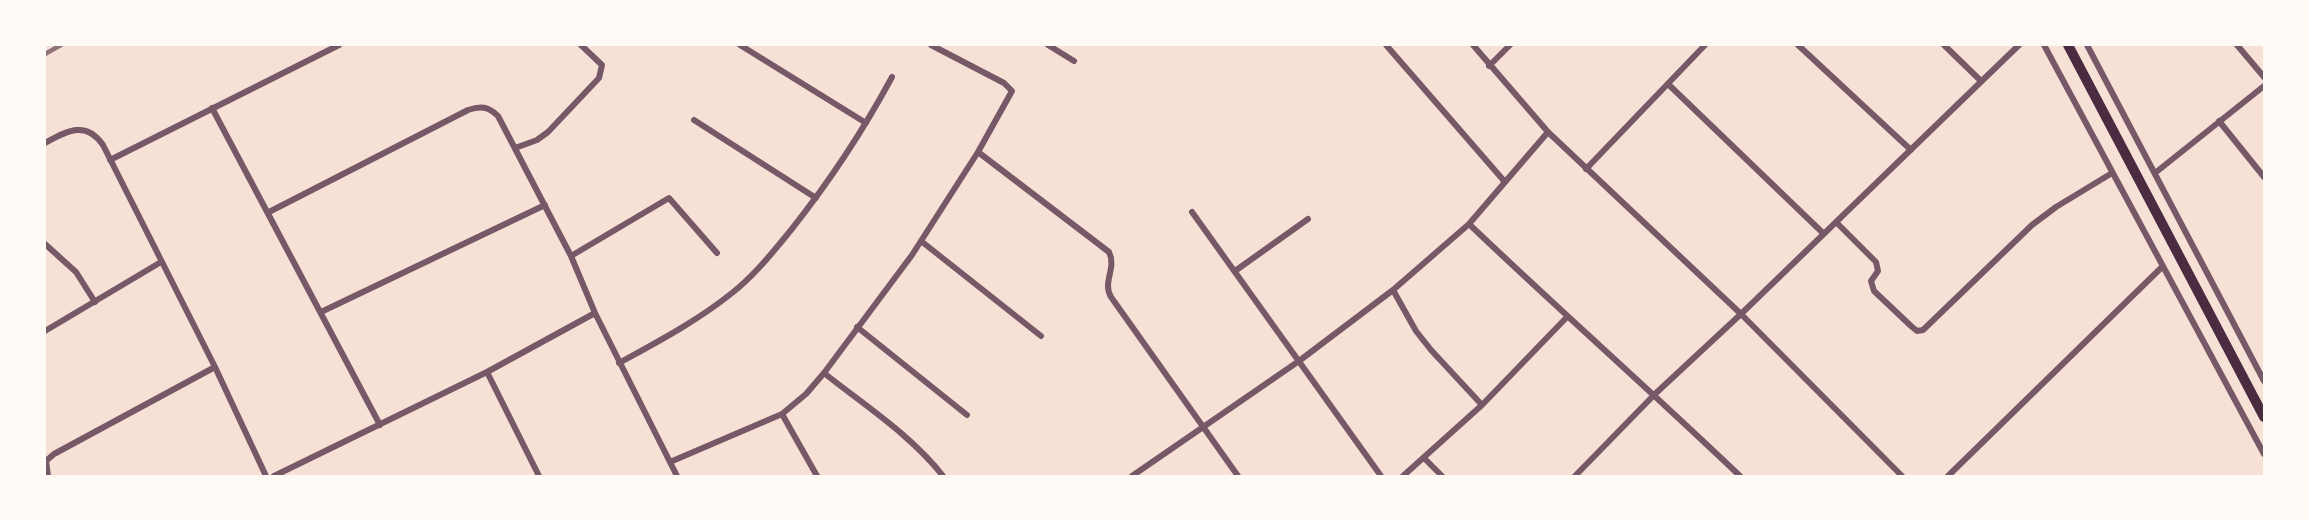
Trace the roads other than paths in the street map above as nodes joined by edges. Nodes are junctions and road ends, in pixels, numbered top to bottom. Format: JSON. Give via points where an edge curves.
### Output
{"nodes":[{"id":1,"x":339,"y":45,"type":"edge"},
{"id":2,"x":581,"y":45,"type":"edge"},
{"id":3,"x":740,"y":45,"type":"edge"},
{"id":4,"x":931,"y":45,"type":"edge"},
{"id":5,"x":1048,"y":45,"type":"edge"},
{"id":6,"x":1386,"y":45,"type":"edge"},
{"id":7,"x":1473,"y":45,"type":"edge"},
{"id":8,"x":1510,"y":45,"type":"edge"},
{"id":9,"x":1706,"y":45,"type":"edge"},
{"id":10,"x":1798,"y":45,"type":"edge"},
{"id":11,"x":1944,"y":45,"type":"edge"},
{"id":12,"x":2019,"y":45,"type":"edge"},
{"id":13,"x":2044,"y":45,"type":"edge"},
{"id":14,"x":2068,"y":45,"type":"edge"},
{"id":15,"x":2087,"y":45,"type":"edge"},
{"id":16,"x":2237,"y":45,"type":"edge"},
{"id":17,"x":1074,"y":62,"type":"dead end"},
{"id":18,"x":1490,"y":66,"type":"junction"},
{"id":19,"x":892,"y":77,"type":"dead end"},
{"id":20,"x":2264,"y":77,"type":"edge"},
{"id":21,"x":1981,"y":81,"type":"junction"},
{"id":22,"x":1668,"y":84,"type":"junction"},
{"id":23,"x":2264,"y":86,"type":"edge"},
{"id":24,"x":213,"y":108,"type":"junction"},
{"id":25,"x":694,"y":120,"type":"dead end"},
{"id":26,"x":2219,"y":121,"type":"junction"},
{"id":27,"x":866,"y":123,"type":"junction"},
{"id":28,"x":1548,"y":132,"type":"junction"},
{"id":29,"x":45,"y":143,"type":"edge"},
{"id":30,"x":515,"y":148,"type":"junction"},
{"id":31,"x":1911,"y":150,"type":"junction"},
{"id":32,"x":978,"y":152,"type":"junction"},
{"id":33,"x":110,"y":160,"type":"junction"},
{"id":34,"x":1586,"y":169,"type":"junction"},
{"id":35,"x":2112,"y":173,"type":"junction"},
{"id":36,"x":2155,"y":173,"type":"junction"},
{"id":37,"x":2264,"y":177,"type":"edge"},
{"id":38,"x":1505,"y":182,"type":"junction"},
{"id":39,"x":816,"y":198,"type":"junction"},
{"id":40,"x":545,"y":205,"type":"junction"},
{"id":41,"x":269,"y":212,"type":"junction"},
{"id":42,"x":1192,"y":212,"type":"dead end"},
{"id":43,"x":1308,"y":219,"type":"dead end"},
{"id":44,"x":1836,"y":222,"type":"junction"},
{"id":45,"x":1469,"y":224,"type":"junction"},
{"id":46,"x":1824,"y":234,"type":"junction"},
{"id":47,"x":921,"y":241,"type":"junction"},
{"id":48,"x":45,"y":244,"type":"edge"},
{"id":49,"x":717,"y":253,"type":"dead end"},
{"id":50,"x":571,"y":256,"type":"junction"},
{"id":51,"x":161,"y":262,"type":"junction"},
{"id":52,"x":2162,"y":267,"type":"junction"},
{"id":53,"x":1235,"y":271,"type":"junction"},
{"id":54,"x":1393,"y":290,"type":"junction"},
{"id":55,"x":95,"y":302,"type":"junction"},
{"id":56,"x":321,"y":312,"type":"junction"},
{"id":57,"x":595,"y":313,"type":"junction"},
{"id":58,"x":1741,"y":314,"type":"junction"},
{"id":59,"x":1567,"y":317,"type":"junction"},
{"id":60,"x":857,"y":327,"type":"junction"},
{"id":61,"x":45,"y":332,"type":"edge"},
{"id":62,"x":1041,"y":336,"type":"dead end"},
{"id":63,"x":1299,"y":361,"type":"junction"},
{"id":64,"x":619,"y":363,"type":"junction"},
{"id":65,"x":215,"y":367,"type":"junction"},
{"id":66,"x":487,"y":372,"type":"junction"},
{"id":67,"x":824,"y":373,"type":"junction"},
{"id":68,"x":2264,"y":381,"type":"edge"},
{"id":69,"x":1655,"y":394,"type":"junction"},
{"id":70,"x":1482,"y":405,"type":"junction"},
{"id":71,"x":782,"y":414,"type":"junction"},
{"id":72,"x":967,"y":415,"type":"dead end"},
{"id":73,"x":2264,"y":417,"type":"edge"},
{"id":74,"x":380,"y":425,"type":"junction"},
{"id":75,"x":1202,"y":427,"type":"junction"},
{"id":76,"x":2264,"y":454,"type":"edge"},
{"id":77,"x":1425,"y":459,"type":"junction"},
{"id":78,"x":670,"y":462,"type":"junction"},
{"id":79,"x":48,"y":476,"type":"edge"},
{"id":80,"x":266,"y":476,"type":"edge"},
{"id":81,"x":273,"y":476,"type":"edge"},
{"id":82,"x":538,"y":476,"type":"edge"},
{"id":83,"x":677,"y":476,"type":"edge"},
{"id":84,"x":818,"y":476,"type":"edge"},
{"id":85,"x":943,"y":476,"type":"edge"},
{"id":86,"x":1132,"y":476,"type":"edge"},
{"id":87,"x":1238,"y":476,"type":"edge"},
{"id":88,"x":1381,"y":476,"type":"edge"},
{"id":89,"x":1403,"y":476,"type":"edge"},
{"id":90,"x":1442,"y":476,"type":"edge"},
{"id":91,"x":1576,"y":476,"type":"edge"},
{"id":92,"x":1740,"y":476,"type":"edge"},
{"id":93,"x":1902,"y":476,"type":"edge"},
{"id":94,"x":1948,"y":476,"type":"edge"}],
"edges":[{"from":1,"to":24,"type":"street"},
{"from":2,"to":30,"type":"street","via":[[602,65],[599,78],[548,132]]},
{"from":3,"to":27,"type":"street"},
{"from":4,"to":32,"type":"street","via":[[1004,83],[1012,91]]},
{"from":5,"to":17,"type":"street"},
{"from":6,"to":38,"type":"street"},
{"from":7,"to":18,"type":"street"},
{"from":8,"to":18,"type":"street"},
{"from":9,"to":22,"type":"street"},
{"from":10,"to":31,"type":"street"},
{"from":11,"to":21,"type":"street"},
{"from":12,"to":21,"type":"street"},
{"from":13,"to":35,"type":"street"},
{"from":14,"to":73,"type":"main road"},
{"from":15,"to":36,"type":"street"},
{"from":16,"to":20,"type":"street"},
{"from":18,"to":28,"type":"street"},
{"from":19,"to":27,"type":"street"},
{"from":21,"to":31,"type":"street"},
{"from":22,"to":34,"type":"street"},
{"from":22,"to":46,"type":"street"},
{"from":23,"to":26,"type":"street"},
{"from":24,"to":33,"type":"street"},
{"from":24,"to":41,"type":"street"},
{"from":25,"to":39,"type":"street"},
{"from":26,"to":36,"type":"street"},
{"from":26,"to":37,"type":"street"},
{"from":27,"to":39,"type":"street"},
{"from":28,"to":34,"type":"street"},
{"from":28,"to":38,"type":"street"},
{"from":29,"to":33,"type":"street","via":[[76,129],[87,131],[97,137]]},
{"from":30,"to":40,"type":"street"},
{"from":30,"to":41,"type":"street","via":[[498,116],[490,109],[478,107]]},
{"from":31,"to":44,"type":"street"},
{"from":32,"to":47,"type":"street"},
{"from":32,"to":75,"type":"street","via":[[1109,252],[1113,267],[1107,291]]},
{"from":33,"to":51,"type":"street"},
{"from":34,"to":58,"type":"street"},
{"from":35,"to":44,"type":"street","via":[[2032,225],[1923,330],[1917,331],[1874,291],[1871,281],[1878,272],[1876,262]]},
{"from":35,"to":52,"type":"street"},
{"from":36,"to":68,"type":"street"},
{"from":38,"to":45,"type":"street"},
{"from":39,"to":64,"type":"street","via":[[734,292],[688,326]]},
{"from":40,"to":50,"type":"street"},
{"from":40,"to":56,"type":"street"},
{"from":41,"to":56,"type":"street"},
{"from":42,"to":53,"type":"street"},
{"from":43,"to":53,"type":"street"},
{"from":44,"to":46,"type":"street"},
{"from":45,"to":54,"type":"street"},
{"from":45,"to":59,"type":"street"},
{"from":46,"to":58,"type":"street"},
{"from":47,"to":60,"type":"street"},
{"from":47,"to":62,"type":"street"},
{"from":48,"to":55,"type":"street","via":[[76,272]]},
{"from":49,"to":50,"type":"street","via":[[669,198]]},
{"from":50,"to":57,"type":"street"},
{"from":51,"to":55,"type":"street"},
{"from":51,"to":65,"type":"street"},
{"from":52,"to":76,"type":"street"},
{"from":52,"to":94,"type":"street"},
{"from":53,"to":63,"type":"street"},
{"from":54,"to":63,"type":"street"},
{"from":54,"to":70,"type":"street","via":[[1416,331]]},
{"from":55,"to":61,"type":"street"},
{"from":56,"to":74,"type":"street"},
{"from":57,"to":64,"type":"street"},
{"from":57,"to":66,"type":"street"},
{"from":58,"to":69,"type":"street"},
{"from":58,"to":93,"type":"street"},
{"from":59,"to":69,"type":"street"},
{"from":59,"to":70,"type":"street"},
{"from":60,"to":67,"type":"street"},
{"from":60,"to":72,"type":"street"},
{"from":63,"to":75,"type":"street"},
{"from":63,"to":88,"type":"street"},
{"from":64,"to":78,"type":"street"},
{"from":65,"to":79,"type":"street","via":[[54,453],[46,461]]},
{"from":65,"to":80,"type":"street"},
{"from":66,"to":74,"type":"street"},
{"from":66,"to":82,"type":"street"},
{"from":67,"to":71,"type":"street"},
{"from":67,"to":85,"type":"street","via":[[914,445]]},
{"from":69,"to":91,"type":"street"},
{"from":69,"to":92,"type":"street"},
{"from":70,"to":77,"type":"street"},
{"from":71,"to":78,"type":"street"},
{"from":71,"to":84,"type":"street"},
{"from":74,"to":81,"type":"street"},
{"from":75,"to":86,"type":"street"},
{"from":75,"to":87,"type":"street"},
{"from":77,"to":89,"type":"street"},
{"from":77,"to":90,"type":"street"},
{"from":78,"to":83,"type":"street"}]}
